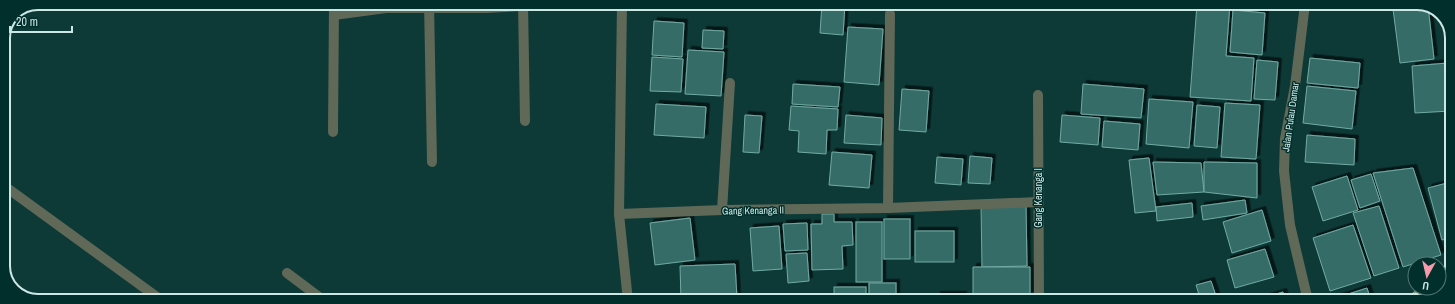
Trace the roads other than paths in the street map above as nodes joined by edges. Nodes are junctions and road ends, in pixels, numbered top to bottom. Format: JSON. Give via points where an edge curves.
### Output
{"nodes":[{"id":1,"x":334,"y":10,"type":"edge"},
{"id":2,"x":371,"y":10,"type":"edge"},
{"id":3,"x":429,"y":10,"type":"edge"},
{"id":4,"x":523,"y":10,"type":"edge"},
{"id":5,"x":622,"y":10,"type":"edge"},
{"id":6,"x":1304,"y":10,"type":"edge"},
{"id":7,"x":890,"y":14,"type":"dead end"},
{"id":8,"x":334,"y":15,"type":"junction"},
{"id":9,"x":730,"y":83,"type":"dead end"},
{"id":10,"x":1038,"y":95,"type":"dead end"},
{"id":11,"x":526,"y":121,"type":"dead end"},
{"id":12,"x":333,"y":132,"type":"dead end"},
{"id":13,"x":432,"y":162,"type":"dead end"},
{"id":14,"x":10,"y":191,"type":"edge"},
{"id":15,"x":1038,"y":202,"type":"junction"},
{"id":16,"x":888,"y":208,"type":"junction"},
{"id":17,"x":722,"y":210,"type":"junction"},
{"id":18,"x":619,"y":214,"type":"junction"},
{"id":19,"x":287,"y":273,"type":"dead end"},
{"id":20,"x":152,"y":294,"type":"edge"},
{"id":21,"x":316,"y":294,"type":"edge"},
{"id":22,"x":627,"y":294,"type":"edge"},
{"id":23,"x":1039,"y":294,"type":"edge"},
{"id":24,"x":1306,"y":294,"type":"edge"}],
"edges":[{"from":1,"to":8,"type":"street"},
{"from":2,"to":8,"type":"street"},
{"from":3,"to":13,"type":"street"},
{"from":4,"to":11,"type":"street"},
{"from":5,"to":18,"type":"street"},
{"from":6,"to":24,"type":"street","name":"Jalan Pulau Damar","via":[[1295,86],[1285,139],[1284,171],[1290,225]]},
{"from":7,"to":16,"type":"street"},
{"from":8,"to":12,"type":"street"},
{"from":9,"to":17,"type":"street"},
{"from":10,"to":15,"type":"street","name":"Gang Kenanga I"},
{"from":14,"to":20,"type":"street"},
{"from":15,"to":16,"type":"street","name":"Gang Kenanga II"},
{"from":15,"to":23,"type":"street","name":"Gang Kenanga I"},
{"from":16,"to":17,"type":"street","name":"Gang Kenanga II"},
{"from":17,"to":18,"type":"street","name":"Gang Kenanga II"},
{"from":18,"to":22,"type":"street"},
{"from":19,"to":21,"type":"street"}]}
